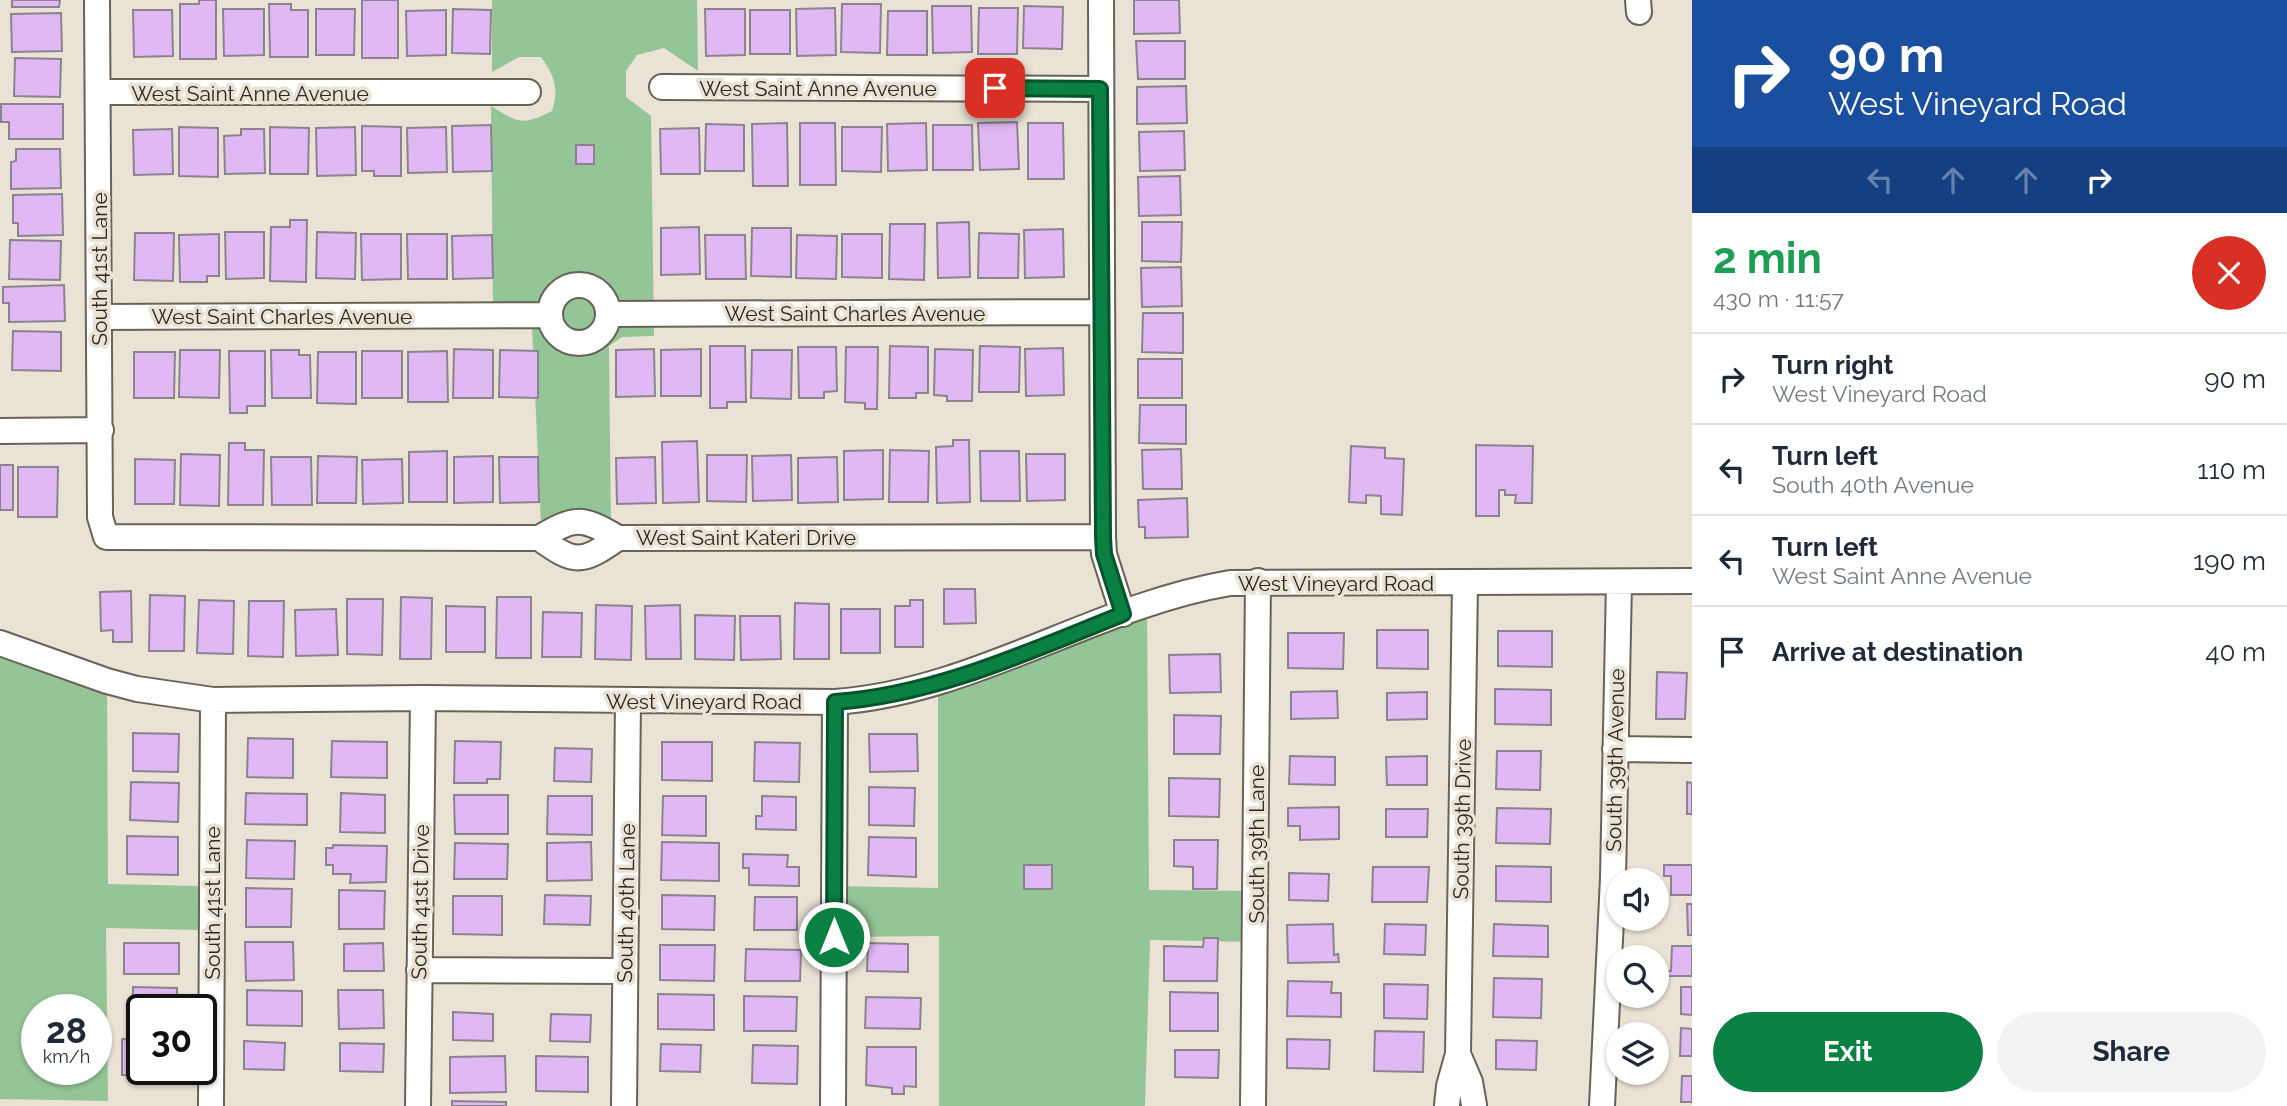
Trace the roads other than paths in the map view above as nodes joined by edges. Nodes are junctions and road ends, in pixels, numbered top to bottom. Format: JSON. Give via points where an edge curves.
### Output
{"nodes":[{"id":1,"x":97,"y":0,"type":"edge"},
{"id":2,"x":1101,"y":0,"type":"edge"},
{"id":3,"x":662,"y":87,"type":"dead end"},
{"id":4,"x":1100,"y":89,"type":"junction"},
{"id":5,"x":98,"y":92,"type":"junction"},
{"id":6,"x":528,"y":92,"type":"dead end"},
{"id":7,"x":1102,"y":312,"type":"junction"},
{"id":8,"x":609,"y":314,"type":"junction"},
{"id":9,"x":548,"y":315,"type":"junction"},
{"id":10,"x":99,"y":317,"type":"junction"},
{"id":11,"x":101,"y":430,"type":"junction"},
{"id":12,"x":0,"y":431,"type":"edge"},
{"id":13,"x":1103,"y":537,"type":"junction"},
{"id":14,"x":539,"y":538,"type":"junction"},
{"id":15,"x":618,"y":538,"type":"junction"},
{"id":16,"x":1258,"y":581,"type":"junction"},
{"id":17,"x":1692,"y":581,"type":"edge"},
{"id":18,"x":1619,"y":582,"type":"junction"},
{"id":19,"x":1465,"y":583,"type":"junction"},
{"id":20,"x":1123,"y":614,"type":"junction"},
{"id":21,"x":0,"y":643,"type":"edge"},
{"id":22,"x":423,"y":698,"type":"junction"},
{"id":23,"x":628,"y":700,"type":"junction"},
{"id":24,"x":213,"y":701,"type":"junction"},
{"id":25,"x":835,"y":702,"type":"junction"},
{"id":26,"x":1615,"y":749,"type":"junction"},
{"id":27,"x":1692,"y":750,"type":"edge"},
{"id":28,"x":419,"y":970,"type":"junction"},
{"id":29,"x":625,"y":971,"type":"junction"},
{"id":30,"x":1458,"y":1054,"type":"junction"},
{"id":31,"x":211,"y":1106,"type":"edge"},
{"id":32,"x":418,"y":1106,"type":"edge"},
{"id":33,"x":624,"y":1106,"type":"edge"},
{"id":34,"x":833,"y":1106,"type":"edge"},
{"id":35,"x":1253,"y":1106,"type":"edge"},
{"id":36,"x":1447,"y":1106,"type":"edge"},
{"id":37,"x":1475,"y":1106,"type":"edge"},
{"id":38,"x":1602,"y":1106,"type":"edge"}],
"edges":[{"from":1,"to":5,"type":"street","name":"South 41st Lane"},
{"from":2,"to":4,"type":"street"},
{"from":3,"to":4,"type":"street","name":"West Saint Anne Avenue"},
{"from":4,"to":7,"type":"street"},
{"from":5,"to":6,"type":"street","name":"West Saint Anne Avenue"},
{"from":5,"to":10,"type":"street","name":"South 41st Lane"},
{"from":7,"to":8,"type":"street","name":"West Saint Charles Avenue"},
{"from":7,"to":13,"type":"street"},
{"from":8,"to":9,"type":"street","via":[[605,329],[594,340],[579,344],[564,341],[553,330]]},
{"from":8,"to":9,"type":"street","via":[[599,293],[578,284],[563,289],[552,300]]},
{"from":9,"to":10,"type":"street","name":"West Saint Charles Avenue"},
{"from":10,"to":11,"type":"street","name":"South 41st Lane"},
{"from":11,"to":12,"type":"street"},
{"from":11,"to":14,"type":"street","name":"South 41st Lane","via":[[100,517],[106,537]]},
{"from":13,"to":15,"type":"street","name":"West Saint Kateri Drive"},
{"from":13,"to":20,"type":"street"},
{"from":14,"to":15,"type":"street","via":[[575,520],[592,523]]},
{"from":14,"to":15,"type":"street","name":"West Saint Kateri Drive","via":[[575,559],[589,557]]},
{"from":16,"to":19,"type":"street","name":"West Vineyard Road"},
{"from":16,"to":20,"type":"street","name":"West Vineyard Road","via":[[1204,588]]},
{"from":16,"to":35,"type":"street","name":"South 39th Lane"},
{"from":17,"to":18,"type":"street","name":"West Vineyard Road"},
{"from":18,"to":19,"type":"street","name":"West Vineyard Road"},
{"from":18,"to":26,"type":"street","name":"South 39th Avenue"},
{"from":19,"to":30,"type":"street","name":"South 39th Drive"},
{"from":20,"to":25,"type":"street","name":"West Vineyard Road","via":[[937,684]]},
{"from":21,"to":24,"type":"street","name":"West Vineyard Road","via":[[107,681]]},
{"from":22,"to":23,"type":"street","name":"West Vineyard Road"},
{"from":22,"to":24,"type":"street","name":"West Vineyard Road"},
{"from":22,"to":28,"type":"street","name":"South 41st Drive"},
{"from":23,"to":25,"type":"street","name":"West Vineyard Road"},
{"from":23,"to":29,"type":"street","name":"South 40th Lane"},
{"from":24,"to":31,"type":"street","name":"South 41st Lane"},
{"from":25,"to":34,"type":"street"},
{"from":26,"to":27,"type":"street"},
{"from":26,"to":38,"type":"street","name":"South 39th Avenue"},
{"from":28,"to":29,"type":"street"},
{"from":28,"to":32,"type":"street","name":"South 41st Drive"},
{"from":29,"to":33,"type":"street","name":"South 40th Lane"},
{"from":30,"to":36,"type":"street","name":"South 39th Drive"},
{"from":30,"to":37,"type":"street","name":"South 39th Drive"},
{"from":36,"to":37,"type":"street","via":[[1461,1102]]}]}
